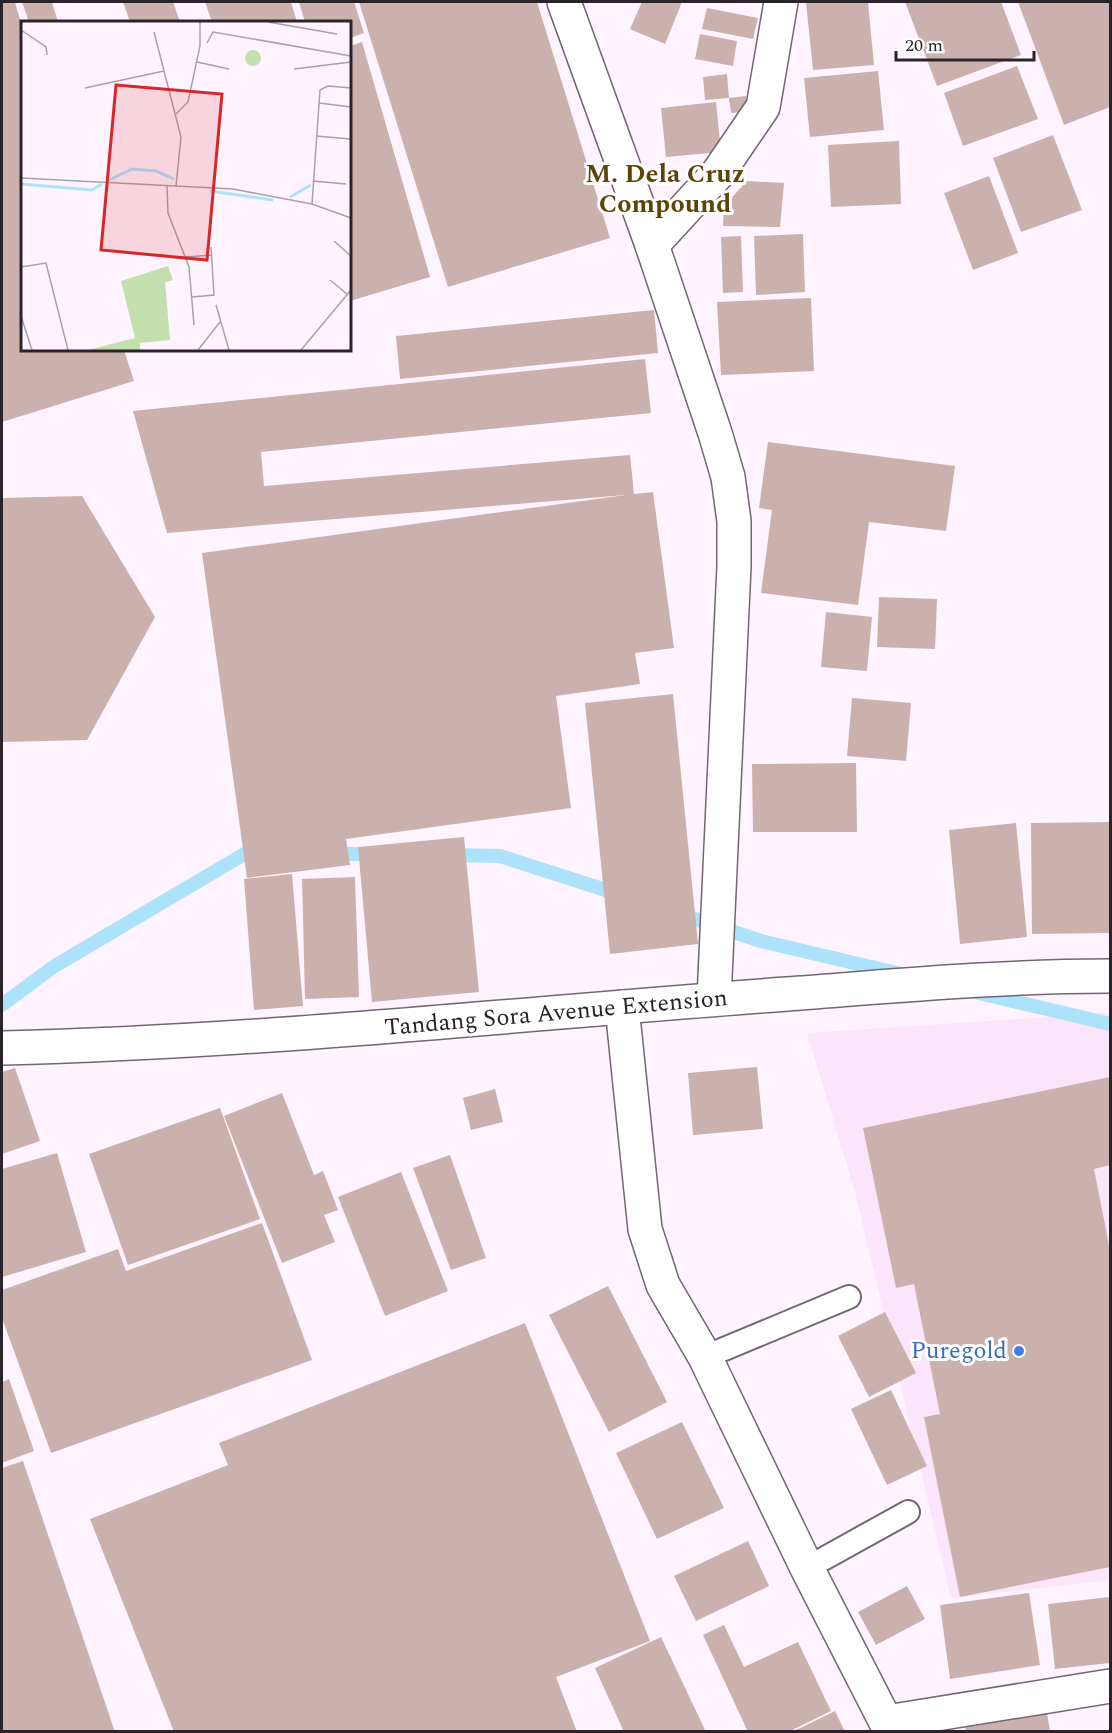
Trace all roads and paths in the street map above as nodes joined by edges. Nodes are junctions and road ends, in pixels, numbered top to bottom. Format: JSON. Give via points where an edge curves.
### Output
{"nodes":[{"id":1,"x":564,"y":2,"type":"edge"},
{"id":2,"x":781,"y":2,"type":"edge"},
{"id":3,"x":652,"y":245,"type":"junction"},
{"id":4,"x":1110,"y":976,"type":"edge"},
{"id":5,"x":714,"y":999,"type":"junction"},
{"id":6,"x":622,"y":1007,"type":"junction"},
{"id":7,"x":2,"y":1048,"type":"edge"},
{"id":8,"x":849,"y":1297,"type":"dead end"},
{"id":9,"x":705,"y":1357,"type":"junction"},
{"id":10,"x":908,"y":1512,"type":"dead end"},
{"id":11,"x":807,"y":1568,"type":"junction"},
{"id":12,"x":1110,"y":1686,"type":"edge"},
{"id":13,"x":889,"y":1727,"type":"edge"}],
"edges":[{"from":1,"to":3,"type":"street"},
{"from":2,"to":3,"type":"street","via":[[763,107],[718,172]]},
{"from":3,"to":5,"type":"street","via":[[719,444],[734,521]]},
{"from":4,"to":5,"type":"street","name":"Tandang Sora Avenue Extension","via":[[1057,976]]},
{"from":5,"to":6,"type":"street","name":"Tandang Sora Avenue Extension"},
{"from":6,"to":7,"type":"street","name":"Tandang Sora Avenue Extension","via":[[245,1038]]},
{"from":6,"to":9,"type":"street","via":[[645,1229],[663,1285]]},
{"from":8,"to":9,"type":"lane"},
{"from":9,"to":11,"type":"street"},
{"from":10,"to":11,"type":"lane"},
{"from":11,"to":13,"type":"street"},
{"from":12,"to":13,"type":"street"}]}
